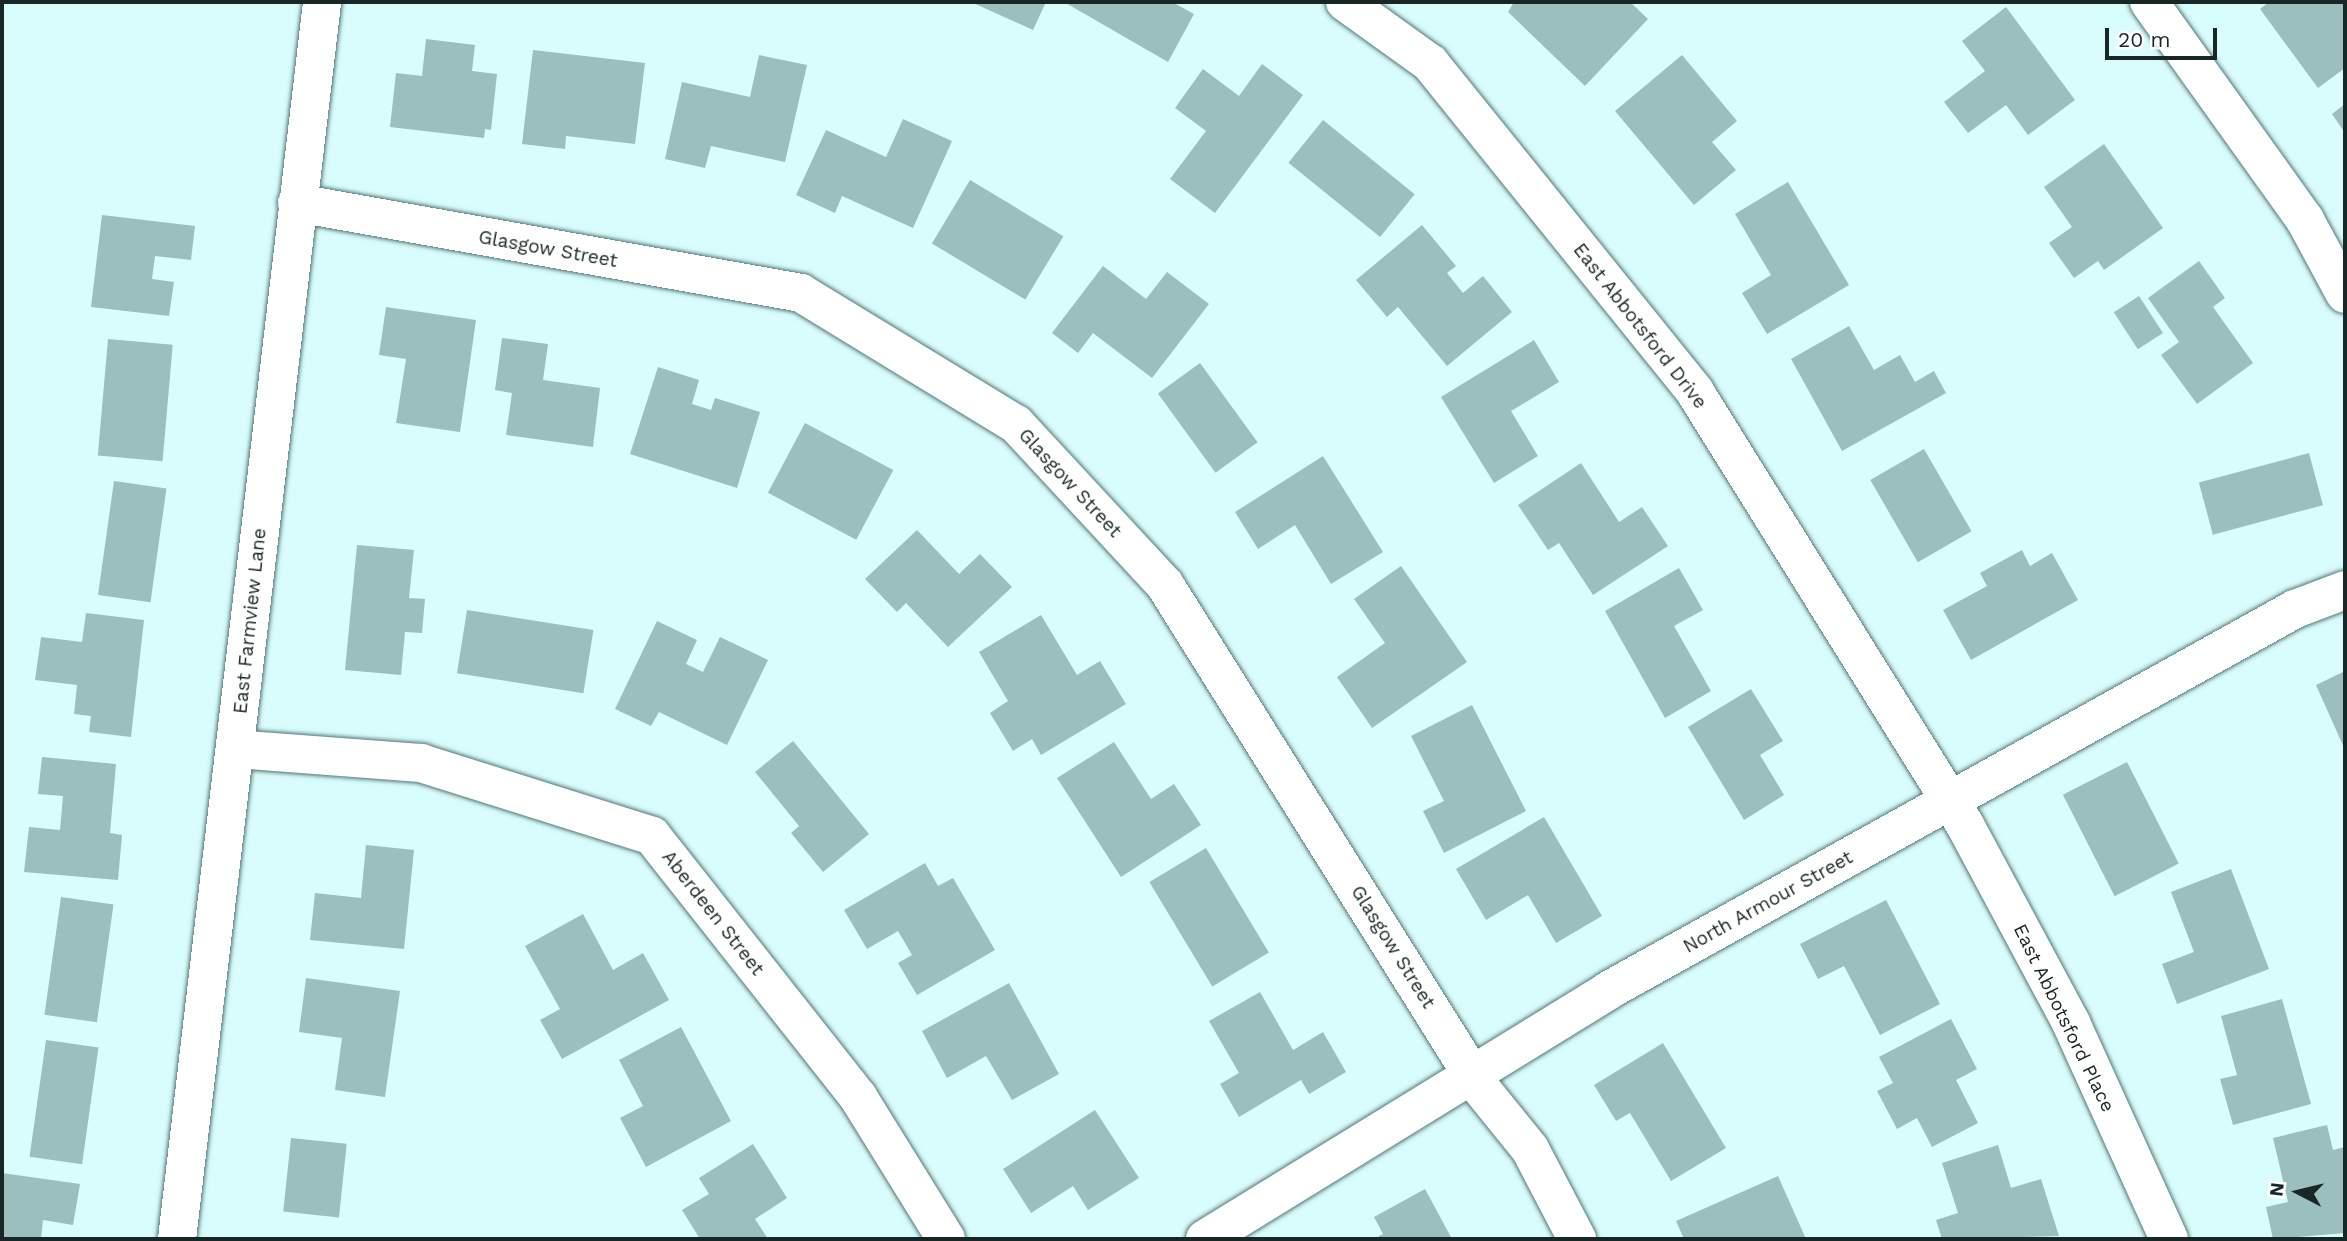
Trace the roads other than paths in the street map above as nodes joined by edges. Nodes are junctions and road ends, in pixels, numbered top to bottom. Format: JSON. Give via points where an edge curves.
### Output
{"nodes":[{"id":1,"x":322,"y":2,"type":"edge"},
{"id":2,"x":1345,"y":2,"type":"edge"},
{"id":3,"x":2149,"y":2,"type":"edge"},
{"id":4,"x":297,"y":203,"type":"junction"},
{"id":5,"x":2345,"y":294,"type":"edge"},
{"id":6,"x":2345,"y":590,"type":"edge"},
{"id":7,"x":235,"y":749,"type":"junction"},
{"id":8,"x":1950,"y":801,"type":"junction"},
{"id":9,"x":1472,"y":1074,"type":"junction"},
{"id":10,"x":177,"y":1239,"type":"edge"},
{"id":11,"x":946,"y":1239,"type":"edge"},
{"id":12,"x":1205,"y":1239,"type":"edge"},
{"id":13,"x":1577,"y":1239,"type":"edge"},
{"id":14,"x":2169,"y":1239,"type":"edge"}],
"edges":[{"from":1,"to":4,"type":"street","name":"East Farmview Lane"},
{"from":2,"to":8,"type":"street","name":"East Abbotsford Drive","via":[[1430,63],[1695,391]]},
{"from":3,"to":5,"type":"street","via":[[2305,220]]},
{"from":4,"to":7,"type":"street","name":"East Farmview Lane"},
{"from":4,"to":9,"type":"street","name":"Glasgow Street","via":[[801,293],[1016,424],[1165,585]]},
{"from":6,"to":8,"type":"street","name":"North Armour Street","via":[[2295,609]]},
{"from":7,"to":10,"type":"street","name":"East Farmview Lane"},
{"from":7,"to":11,"type":"street","name":"Aberdeen Street","via":[[421,763],[652,836],[858,1097]]},
{"from":8,"to":9,"type":"street","name":"North Armour Street","via":[[1609,990]]},
{"from":8,"to":14,"type":"street","name":"East Abbotsford Place","via":[[2071,1023]]},
{"from":9,"to":12,"type":"street","name":"North Armour Street"},
{"from":9,"to":13,"type":"street","name":"Glasgow Street","via":[[1530,1149]]}]}
